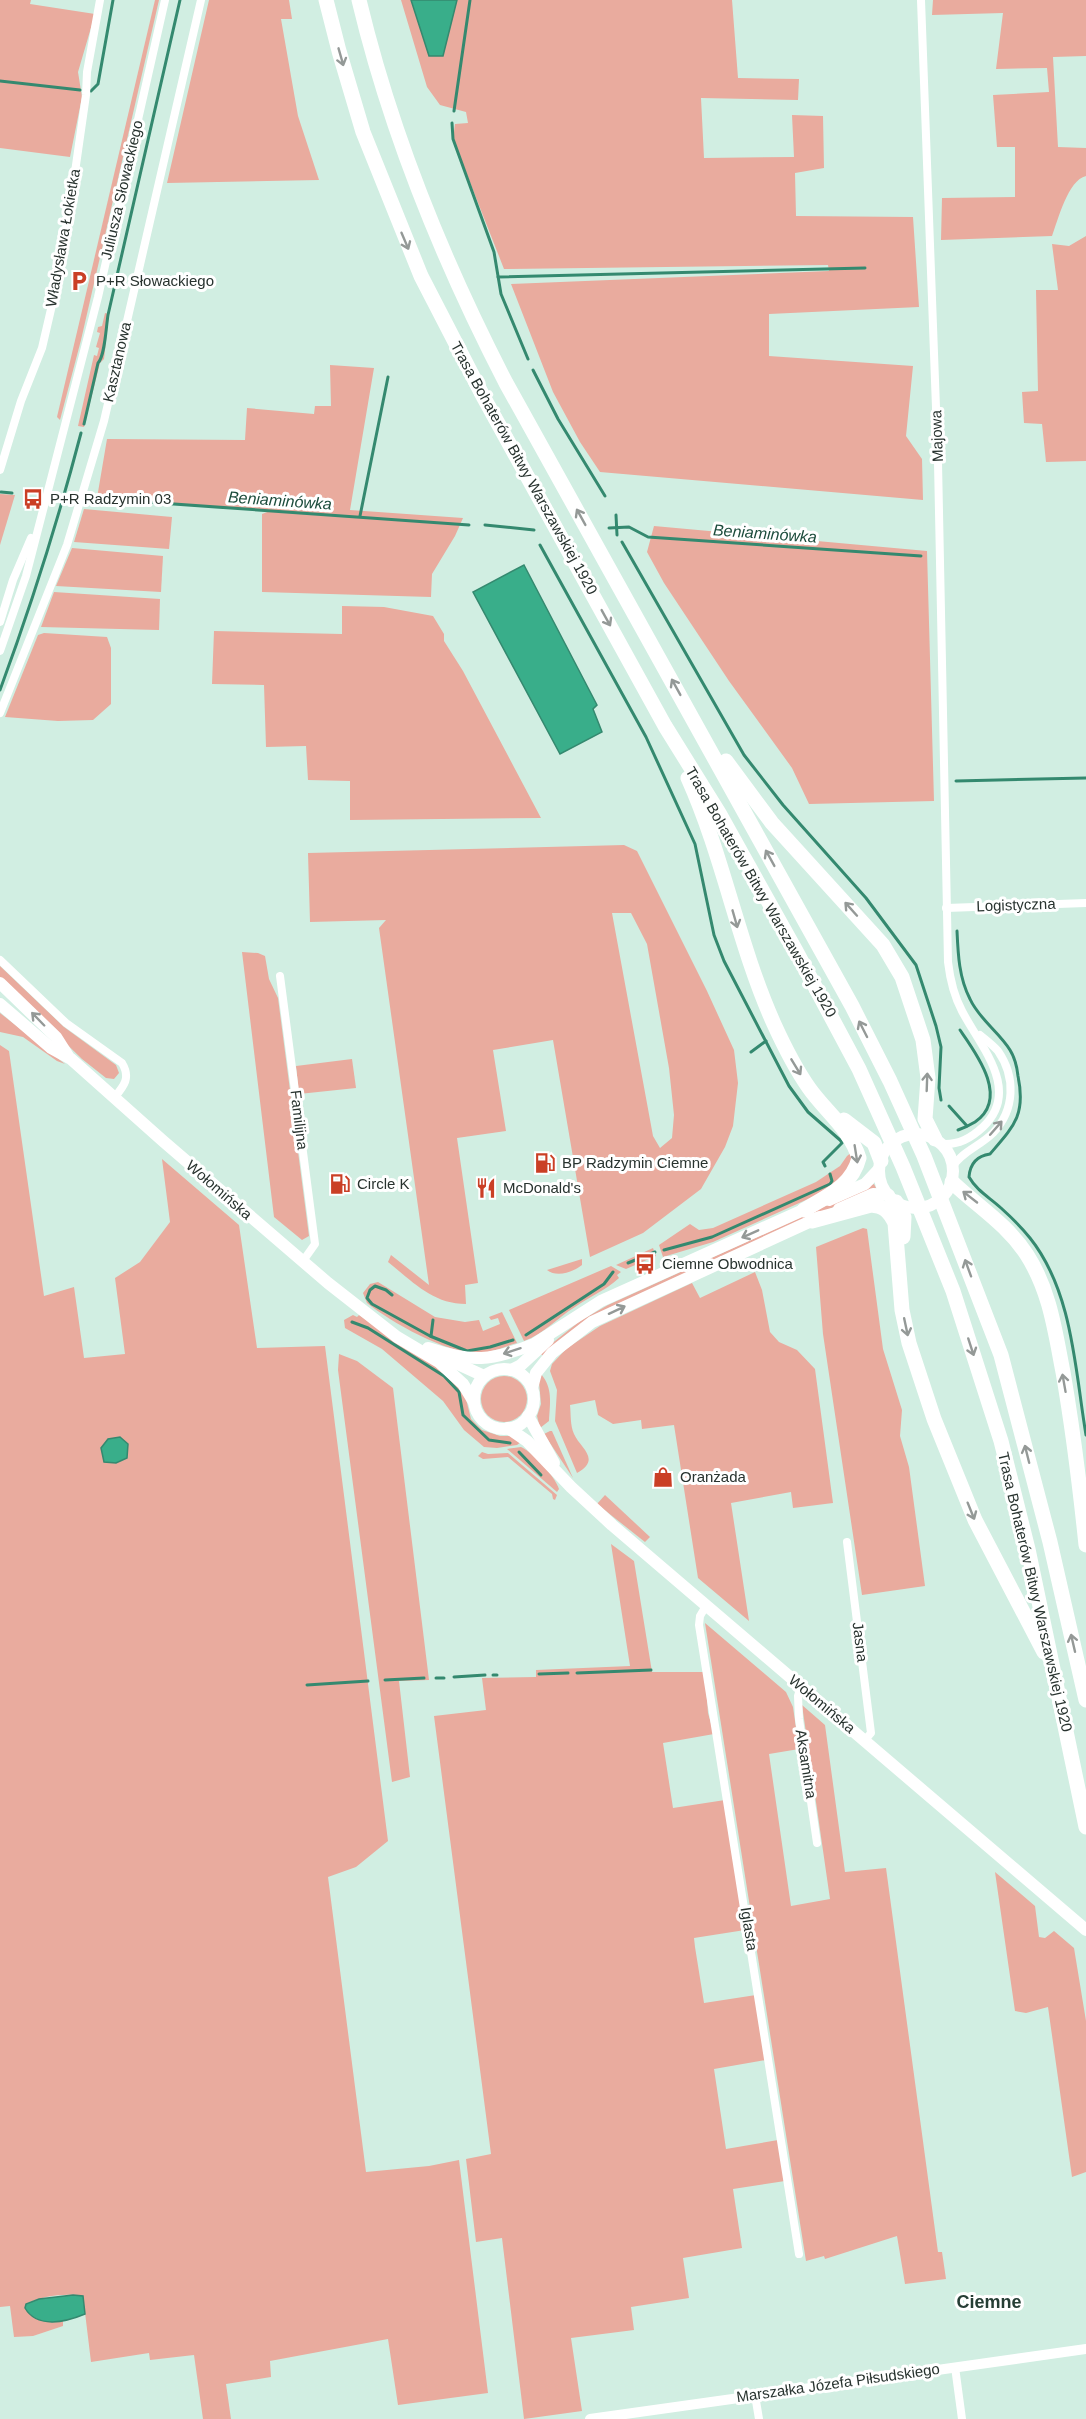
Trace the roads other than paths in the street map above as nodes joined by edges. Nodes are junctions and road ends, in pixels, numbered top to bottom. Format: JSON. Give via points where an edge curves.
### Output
{"nodes":[{"id":1,"x":100,"y":0,"type":"edge"},
{"id":2,"x":165,"y":0,"type":"edge"},
{"id":3,"x":201,"y":0,"type":"edge"},
{"id":4,"x":326,"y":0,"type":"edge"},
{"id":5,"x":359,"y":0,"type":"edge"},
{"id":6,"x":921,"y":0,"type":"edge"},
{"id":7,"x":0,"y":470,"type":"edge"},
{"id":8,"x":40,"y":519,"type":"junction"},
{"id":9,"x":0,"y":622,"type":"edge"},
{"id":10,"x":0,"y":651,"type":"edge"},
{"id":11,"x":689,"y":711,"type":"junction"},
{"id":12,"x":0,"y":713,"type":"edge"},
{"id":13,"x":665,"y":726,"type":"junction"},
{"id":14,"x":1086,"y":903,"type":"edge"},
{"id":15,"x":946,"y":908,"type":"junction"},
{"id":16,"x":0,"y":960,"type":"edge"},
{"id":17,"x":280,"y":976,"type":"dead end"},
{"id":18,"x":0,"y":983,"type":"edge"},
{"id":19,"x":0,"y":1005,"type":"edge"},
{"id":20,"x":974,"y":1029,"type":"junction"},
{"id":21,"x":71,"y":1059,"type":"junction"},
{"id":22,"x":114,"y":1098,"type":"junction"},
{"id":23,"x":825,"y":1106,"type":"junction"},
{"id":24,"x":938,"y":1142,"type":"junction"},
{"id":25,"x":880,"y":1165,"type":"junction"},
{"id":26,"x":952,"y":1174,"type":"junction"},
{"id":27,"x":892,"y":1198,"type":"junction"},
{"id":28,"x":808,"y":1215,"type":"junction"},
{"id":29,"x":303,"y":1261,"type":"junction"},
{"id":30,"x":898,"y":1270,"type":"junction"},
{"id":31,"x":371,"y":1316,"type":"junction"},
{"id":32,"x":564,"y":1325,"type":"junction"},
{"id":33,"x":428,"y":1348,"type":"junction"},
{"id":34,"x":511,"y":1370,"type":"junction"},
{"id":35,"x":484,"y":1376,"type":"junction"},
{"id":36,"x":532,"y":1388,"type":"junction"},
{"id":37,"x":474,"y":1402,"type":"junction"},
{"id":38,"x":528,"y":1416,"type":"junction"},
{"id":39,"x":508,"y":1428,"type":"junction"},
{"id":40,"x":560,"y":1475,"type":"junction"},
{"id":41,"x":847,"y":1542,"type":"dead end"},
{"id":42,"x":1086,"y":1545,"type":"edge"},
{"id":43,"x":706,"y":1606,"type":"junction"},
{"id":44,"x":1053,"y":1671,"type":"junction"},
{"id":45,"x":801,"y":1686,"type":"junction"},
{"id":46,"x":1086,"y":1700,"type":"edge"},
{"id":47,"x":865,"y":1740,"type":"junction"},
{"id":48,"x":1086,"y":1827,"type":"edge"},
{"id":49,"x":817,"y":1843,"type":"dead end"},
{"id":50,"x":1086,"y":1930,"type":"edge"},
{"id":51,"x":799,"y":2254,"type":"dead end"},
{"id":52,"x":1086,"y":2349,"type":"edge"},
{"id":53,"x":955,"y":2367,"type":"junction"},
{"id":54,"x":755,"y":2395,"type":"junction"},
{"id":55,"x":642,"y":2415,"type":"edge"},
{"id":56,"x":590,"y":2419,"type":"edge"},
{"id":57,"x":759,"y":2419,"type":"edge"},
{"id":58,"x":963,"y":2419,"type":"edge"}],
"edges":[{"from":1,"to":7,"type":"street","name":"Władysława Łokietka","via":[[52,305],[42,348]]},
{"from":2,"to":8,"type":"street","name":"Juliusza Słowackiego","via":[[98,297]]},
{"from":3,"to":12,"type":"street","name":"Kasztanowa","via":[[104,421],[67,545]]},
{"from":4,"to":13,"type":"highway","name":"Trasa Bohaterów Bitwy Warszawskiej 1920","one_way":true,"via":[[363,132],[421,276]]},
{"from":11,"to":5,"type":"highway","name":"Trasa Bohaterów Bitwy Warszawskiej 1920","one_way":true,"via":[[468,309],[433,230],[393,122]]},
{"from":6,"to":15,"type":"street","name":"Majowa","via":[[938,462]]},
{"from":8,"to":9,"type":"street","name":"Juliusza Słowackiego","via":[[13,580]]},
{"from":8,"to":10,"type":"street","name":"Juliusza Słowackiego","via":[[26,576]]},
{"from":24,"to":11,"type":"highway","one_way":true,"via":[[926,1119],[928,1078],[923,1040],[908,988],[897,968],[883,945],[772,823]]},
{"from":46,"to":11,"type":"highway","name":"Trasa Bohaterów Bitwy Warszawskiej 1920","one_way":true,"via":[[1001,1355],[960,1244],[890,1081]]},
{"from":13,"to":23,"type":"highway","one_way":true,"via":[[710,831],[750,969],[790,1057],[809,1089]]},
{"from":13,"to":44,"type":"highway","name":"Trasa Bohaterów Bitwy Warszawskiej 1920","one_way":true,"via":[[791,941],[868,1089],[938,1252],[1001,1441]]},
{"from":14,"to":15,"type":"street","name":"Logistyczna"},
{"from":15,"to":20,"type":"street","name":"Majowa","via":[[949,975],[961,1010]]},
{"from":16,"to":22,"type":"street","via":[[66,1023],[122,1063],[126,1082]]},
{"from":17,"to":29,"type":"street","name":"Familijna","via":[[315,1244]]},
{"from":21,"to":18,"type":"main road","name":"Wołomińska","one_way":true,"via":[[56,1038]]},
{"from":19,"to":21,"type":"main road","name":"Wołomińska","via":[[51,1048]]},
{"from":20,"to":24,"type":"street","via":[[997,1073],[997,1105],[992,1118],[972,1136],[953,1145]]},
{"from":26,"to":20,"type":"street","one_way":true,"via":[[963,1154],[998,1127],[1012,1093],[1011,1080],[998,1051]]},
{"from":21,"to":22,"type":"main road","name":"Wołomińska"},
{"from":22,"to":29,"type":"main road","name":"Wołomińska"},
{"from":23,"to":25,"type":"highway","via":[[874,1143]]},
{"from":23,"to":28,"type":"highway","one_way":true,"via":[[850,1136],[859,1158],[848,1181]]},
{"from":24,"to":25,"type":"main road","via":[[916,1134],[906,1135],[889,1145]]},
{"from":24,"to":26,"type":"main road","via":[[949,1154]]},
{"from":25,"to":27,"type":"main road","via":[[883,1187]]},
{"from":25,"to":28,"type":"main road","via":[[865,1184]]},
{"from":26,"to":27,"type":"main road","via":[[941,1198],[925,1207],[915,1208]]},
{"from":42,"to":26,"type":"highway","one_way":true,"via":[[1070,1411],[1051,1309],[1042,1282],[1004,1226]]},
{"from":27,"to":28,"type":"main road","via":[[873,1194]]},
{"from":27,"to":30,"type":"highway","via":[[902,1210],[905,1227]]},
{"from":28,"to":30,"type":"highway","via":[[880,1206],[887,1210],[894,1222]]},
{"from":28,"to":32,"type":"main road","one_way":true,"via":[[601,1301]]},
{"from":36,"to":28,"type":"main road","one_way":true,"via":[[536,1373],[552,1353],[592,1322]]},
{"from":29,"to":31,"type":"main road","name":"Wołomińska"},
{"from":30,"to":44,"type":"highway","one_way":true,"via":[[909,1343],[934,1419],[975,1520]]},
{"from":31,"to":33,"type":"main road","name":"Wołomińska"},
{"from":31,"to":37,"type":"main road","name":"Wołomińska","via":[[439,1362],[464,1384]]},
{"from":32,"to":33,"type":"main road","one_way":true,"via":[[534,1344],[482,1359],[455,1357]]},
{"from":32,"to":34,"type":"main road","via":[[530,1358]]},
{"from":33,"to":35,"type":"main road","name":"Wołomińska"},
{"from":34,"to":35,"type":"main road","via":[[497,1370]]},
{"from":34,"to":36,"type":"main road"},
{"from":35,"to":37,"type":"main road","via":[[474,1392]]},
{"from":36,"to":38,"type":"main road","via":[[533,1403]]},
{"from":37,"to":39,"type":"main road","via":[[485,1422]]},
{"from":38,"to":39,"type":"main road"},
{"from":38,"to":40,"type":"main road","name":"Wołomińska"},
{"from":39,"to":40,"type":"main road","name":"Wołomińska"},
{"from":40,"to":43,"type":"main road","name":"Wołomińska"},
{"from":41,"to":47,"type":"street","name":"Jasna","via":[[871,1733]]},
{"from":43,"to":45,"type":"main road","name":"Wołomińska"},
{"from":43,"to":51,"type":"street","name":"Iglasta","via":[[699,1625]]},
{"from":44,"to":48,"type":"highway","name":"Trasa Bohaterów Bitwy Warszawskiej 1920"},
{"from":45,"to":47,"type":"main road","name":"Wołomińska"},
{"from":45,"to":49,"type":"street","name":"Aksamitna","via":[[799,1719]]},
{"from":47,"to":50,"type":"main road","name":"Wołomińska"},
{"from":52,"to":53,"type":"street","name":"Marszałka Józefa Piłsudskiego"},
{"from":53,"to":54,"type":"street","name":"Marszałka Józefa Piłsudskiego"},
{"from":53,"to":58,"type":"street"},
{"from":54,"to":55,"type":"street","name":"Marszałka Józefa Piłsudskiego"},
{"from":54,"to":57,"type":"street"},
{"from":55,"to":56,"type":"street","name":"Marszałka Józefa Piłsudskiego"}]}
